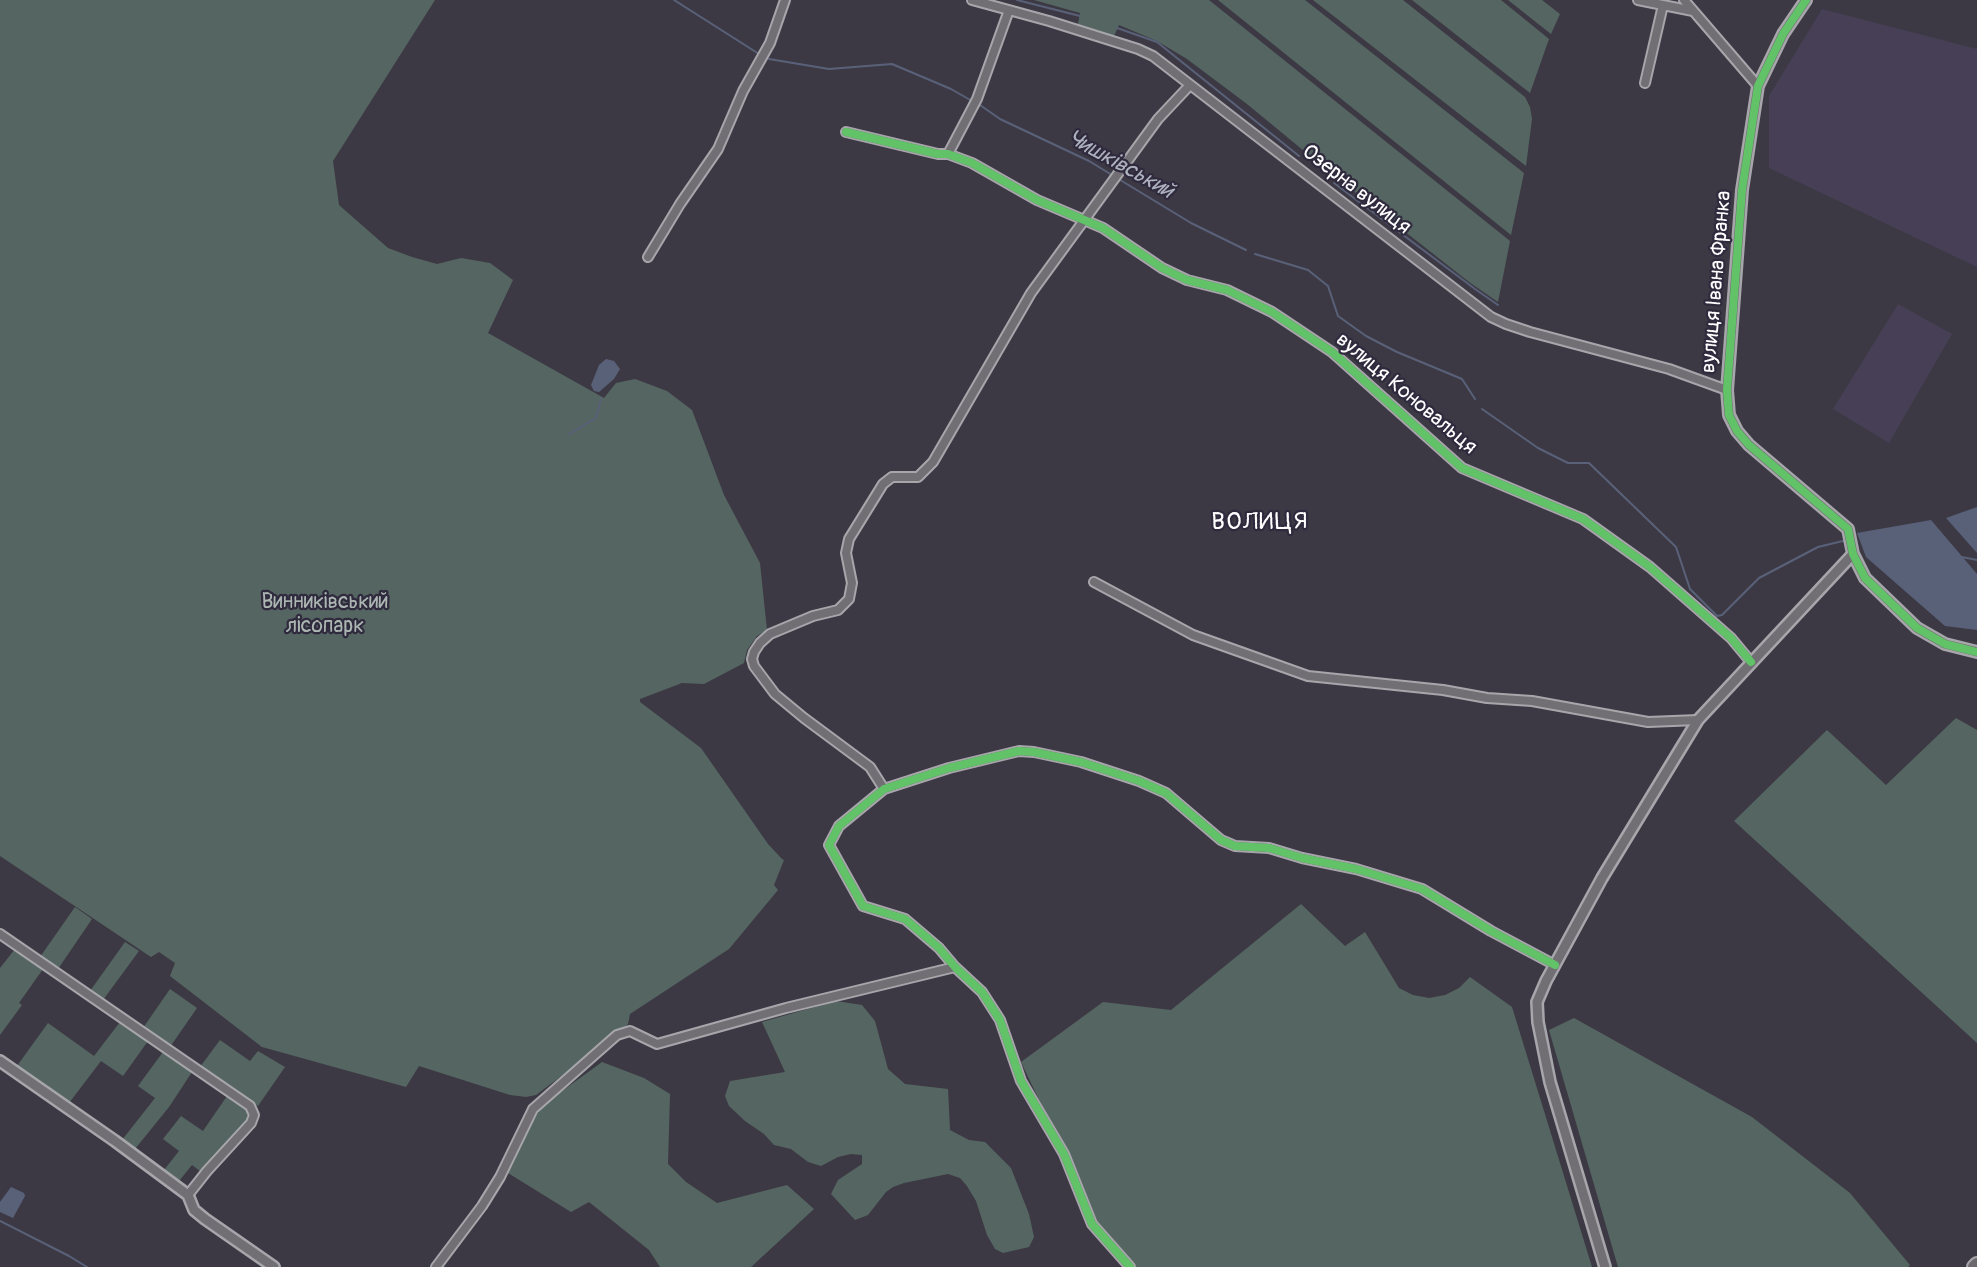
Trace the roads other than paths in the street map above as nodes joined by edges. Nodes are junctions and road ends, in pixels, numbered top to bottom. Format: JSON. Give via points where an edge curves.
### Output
{"nodes":[{"id":1,"x":785,"y":0,"type":"edge"},
{"id":2,"x":972,"y":0,"type":"edge"},
{"id":3,"x":1638,"y":0,"type":"edge"},
{"id":4,"x":1684,"y":0,"type":"edge"},
{"id":5,"x":1806,"y":0,"type":"edge"},
{"id":6,"x":1663,"y":5,"type":"junction"},
{"id":7,"x":1010,"y":10,"type":"junction"},
{"id":8,"x":1693,"y":11,"type":"junction"},
{"id":9,"x":1646,"y":83,"type":"dead end"},
{"id":10,"x":1190,"y":85,"type":"junction"},
{"id":11,"x":1758,"y":86,"type":"junction"},
{"id":12,"x":846,"y":132,"type":"dead end"},
{"id":13,"x":948,"y":154,"type":"junction"},
{"id":14,"x":1083,"y":219,"type":"junction"},
{"id":15,"x":648,"y":257,"type":"dead end"},
{"id":16,"x":1727,"y":390,"type":"junction"},
{"id":17,"x":1852,"y":551,"type":"junction"},
{"id":18,"x":1094,"y":582,"type":"dead end"},
{"id":19,"x":1977,"y":652,"type":"edge"},
{"id":20,"x":1751,"y":662,"type":"junction"},
{"id":21,"x":1698,"y":720,"type":"junction"},
{"id":22,"x":884,"y":789,"type":"junction"},
{"id":23,"x":0,"y":933,"type":"edge"},
{"id":24,"x":1555,"y":965,"type":"junction"},
{"id":25,"x":955,"y":967,"type":"junction"},
{"id":26,"x":0,"y":1061,"type":"edge"},
{"id":27,"x":188,"y":1195,"type":"junction"},
{"id":28,"x":1977,"y":1264,"type":"edge"},
{"id":29,"x":274,"y":1267,"type":"edge"},
{"id":30,"x":436,"y":1267,"type":"edge"},
{"id":31,"x":1130,"y":1267,"type":"edge"},
{"id":32,"x":1605,"y":1267,"type":"edge"},
{"id":33,"x":1974,"y":1267,"type":"edge"}],
"edges":[{"from":1,"to":15,"type":"street","via":[[770,43],[743,91],[718,149]]},
{"from":2,"to":7,"type":"street","name":"Озерна вулиця"},
{"from":3,"to":6,"type":"street"},
{"from":4,"to":8,"type":"street"},
{"from":5,"to":11,"type":"street","name":"вулиця Івана Франка","via":[[1783,34]]},
{"from":6,"to":8,"type":"street"},
{"from":6,"to":9,"type":"street"},
{"from":7,"to":10,"type":"street","name":"Озерна вулиця","via":[[1138,49]]},
{"from":7,"to":13,"type":"street","via":[[977,99]]},
{"from":8,"to":11,"type":"street"},
{"from":10,"to":14,"type":"street","via":[[1158,119]]},
{"from":10,"to":16,"type":"street","name":"Озерна вулиця","via":[[1491,317]]},
{"from":11,"to":16,"type":"street","name":"вулиця Івана Франка","via":[[1742,190]]},
{"from":12,"to":13,"type":"street","name":"вулиця Коновальця"},
{"from":13,"to":14,"type":"street","name":"вулиця Коновальця"},
{"from":14,"to":20,"type":"street","name":"вулиця Коновальця","via":[[1162,268],[1187,280],[1227,290],[1272,312],[1332,352],[1462,468],[1583,519],[1650,567],[1731,638]]},
{"from":14,"to":22,"type":"street","via":[[1031,293],[933,462],[918,477],[888,479],[849,539],[849,599],[838,610],[770,634],[754,652],[754,666],[775,694],[870,767]]},
{"from":16,"to":17,"type":"street","name":"вулиця Івана Франка","via":[[1729,415],[1737,431],[1849,532]]},
{"from":17,"to":19,"type":"street","via":[[1865,578],[1917,628],[1945,644]]},
{"from":17,"to":20,"type":"street"},
{"from":18,"to":21,"type":"street","via":[[1193,635],[1308,676],[1532,701],[1648,722]]},
{"from":20,"to":21,"type":"street"},
{"from":21,"to":24,"type":"street","via":[[1602,878]]},
{"from":22,"to":24,"type":"street","via":[[1019,751],[1081,762],[1166,794],[1221,840],[1235,846],[1269,848],[1422,890]]},
{"from":22,"to":25,"type":"street","via":[[839,826],[829,845],[863,906],[905,919]]},
{"from":23,"to":27,"type":"street","via":[[250,1106],[254,1115],[251,1123]]},
{"from":24,"to":32,"type":"street","via":[[1537,1002],[1538,1022],[1550,1082]]},
{"from":25,"to":30,"type":"street","via":[[657,1044],[630,1031],[617,1035],[533,1110],[500,1177]]},
{"from":25,"to":31,"type":"street","via":[[982,992],[1000,1020],[1021,1081],[1064,1154],[1092,1224]]},
{"from":26,"to":27,"type":"street"},
{"from":27,"to":29,"type":"street","via":[[194,1210]]},
{"from":28,"to":33,"type":"highway"}]}
